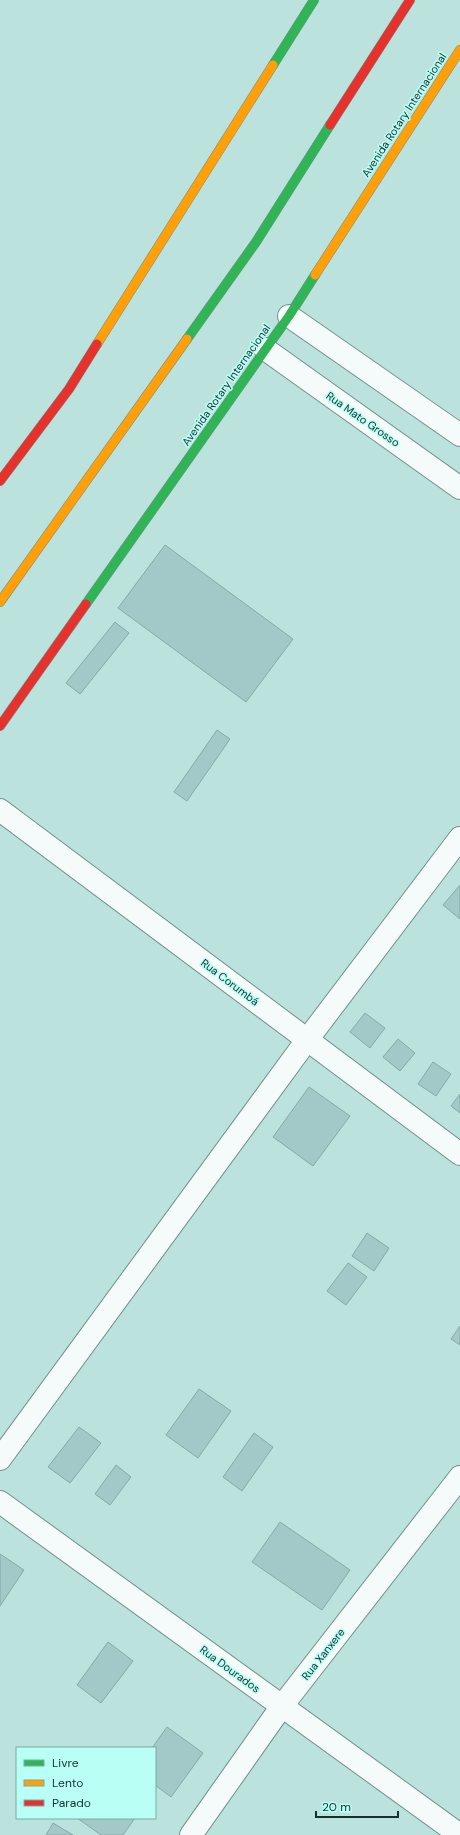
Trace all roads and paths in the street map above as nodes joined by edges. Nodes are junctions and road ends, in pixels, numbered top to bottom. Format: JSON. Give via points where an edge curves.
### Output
{"nodes":[{"id":1,"x":314,"y":0,"type":"edge"},
{"id":2,"x":410,"y":0,"type":"edge"},
{"id":3,"x":460,"y":50,"type":"edge"},
{"id":4,"x":289,"y":316,"type":"junction"},
{"id":5,"x":265,"y":349,"type":"junction"},
{"id":6,"x":460,"y":435,"type":"edge"},
{"id":7,"x":0,"y":481,"type":"edge"},
{"id":8,"x":460,"y":488,"type":"edge"},
{"id":9,"x":0,"y":602,"type":"edge"},
{"id":10,"x":0,"y":726,"type":"edge"},
{"id":11,"x":0,"y":810,"type":"edge"},
{"id":12,"x":460,"y":838,"type":"edge"},
{"id":13,"x":307,"y":1040,"type":"junction"},
{"id":14,"x":460,"y":1154,"type":"edge"},
{"id":15,"x":0,"y":1459,"type":"edge"},
{"id":16,"x":460,"y":1477,"type":"edge"},
{"id":17,"x":0,"y":1502,"type":"edge"},
{"id":18,"x":282,"y":1706,"type":"junction"},
{"id":19,"x":191,"y":1835,"type":"edge"},
{"id":20,"x":460,"y":1835,"type":"edge"}],
"edges":[{"from":1,"to":7,"type":"main road","via":[[69,389]]},
{"from":2,"to":9,"type":"main road","via":[[256,242]]},
{"from":3,"to":4,"type":"main road","name":"Avenida Rotary Internacional"},
{"from":4,"to":5,"type":"main road","name":"Avenida Rotary Internacional"},
{"from":4,"to":6,"type":"street"},
{"from":5,"to":8,"type":"street","name":"Rua Mato Grosso"},
{"from":5,"to":10,"type":"main road","name":"Avenida Rotary Internacional"},
{"from":11,"to":13,"type":"street","name":"Rua Corumbá"},
{"from":12,"to":13,"type":"street"},
{"from":13,"to":14,"type":"street","name":"Rua Corumbá"},
{"from":13,"to":15,"type":"street"},
{"from":16,"to":18,"type":"street","name":"Rua Xanxere"},
{"from":17,"to":18,"type":"street","name":"Rua Dourados"},
{"from":18,"to":19,"type":"street","name":"Rua Xanxere"},
{"from":18,"to":20,"type":"street","name":"Rua Dourados"}]}
